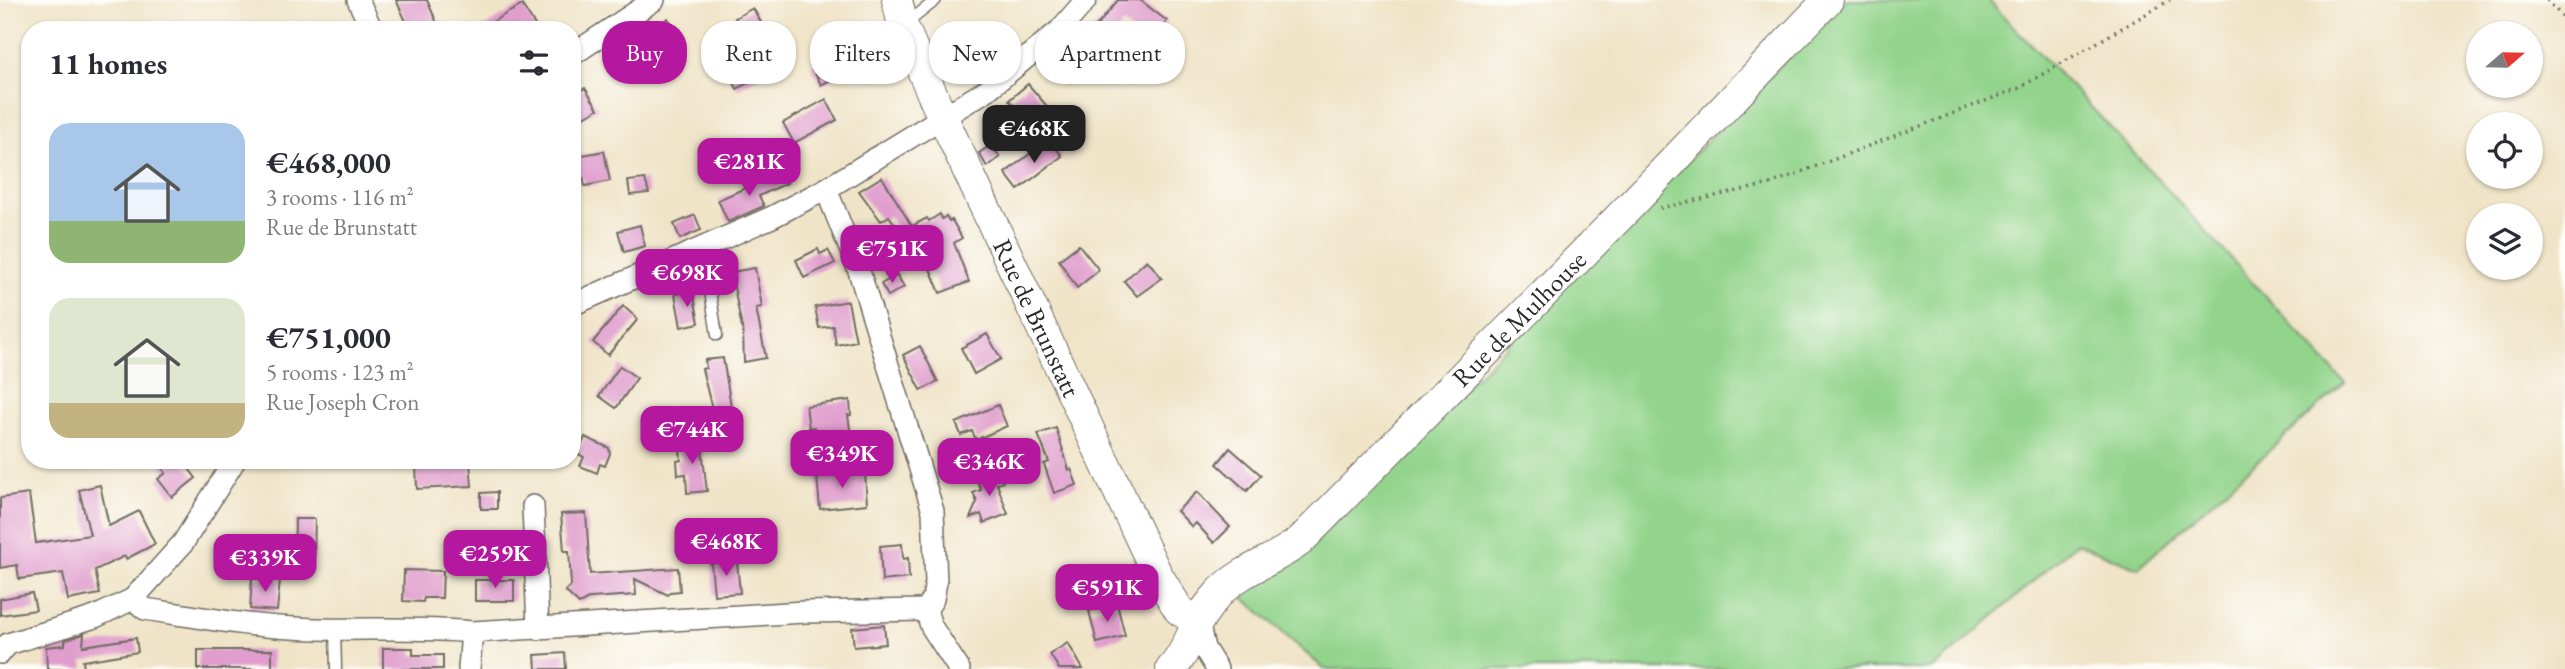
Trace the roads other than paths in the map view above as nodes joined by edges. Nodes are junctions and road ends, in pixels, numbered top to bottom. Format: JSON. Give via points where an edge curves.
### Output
{"nodes":[{"id":1,"x":358,"y":0,"type":"edge"},
{"id":2,"x":654,"y":0,"type":"edge"},
{"id":3,"x":936,"y":0,"type":"edge"},
{"id":4,"x":1086,"y":0,"type":"edge"},
{"id":5,"x":1828,"y":0,"type":"edge"},
{"id":6,"x":900,"y":13,"type":"edge"},
{"id":7,"x":368,"y":21,"type":"edge"},
{"id":8,"x":581,"y":49,"type":"edge"},
{"id":9,"x":943,"y":119,"type":"junction"},
{"id":10,"x":826,"y":188,"type":"junction"},
{"id":11,"x":703,"y":248,"type":"junction"},
{"id":12,"x":581,"y":301,"type":"edge"},
{"id":13,"x":718,"y":335,"type":"dead end"},
{"id":14,"x":228,"y":469,"type":"edge"},
{"id":15,"x":533,"y":506,"type":"dead end"},
{"id":16,"x":133,"y":599,"type":"junction"},
{"id":17,"x":926,"y":610,"type":"junction"},
{"id":18,"x":1198,"y":622,"type":"junction"},
{"id":19,"x":335,"y":629,"type":"junction"},
{"id":20,"x":538,"y":629,"type":"junction"},
{"id":21,"x":472,"y":632,"type":"junction"},
{"id":22,"x":0,"y":653,"type":"edge"},
{"id":23,"x":336,"y":669,"type":"edge"},
{"id":24,"x":469,"y":669,"type":"edge"},
{"id":25,"x":959,"y":669,"type":"edge"},
{"id":26,"x":1171,"y":669,"type":"edge"},
{"id":27,"x":1217,"y":669,"type":"edge"}],
"edges":[{"from":1,"to":7,"type":"street"},
{"from":2,"to":8,"type":"street"},
{"from":3,"to":6,"type":"lane"},
{"from":4,"to":9,"type":"street","via":[[1026,60]]},
{"from":5,"to":18,"type":"main road","name":"Rue de Mulhouse","via":[[1300,541],[1232,581]]},
{"from":6,"to":9,"type":"main road","name":"Rue de Brunstatt"},
{"from":9,"to":10,"type":"street"},
{"from":9,"to":18,"type":"main road","name":"Rue de Brunstatt","via":[[1157,574],[1179,610]]},
{"from":10,"to":11,"type":"street"},
{"from":10,"to":17,"type":"street","via":[[859,271],[933,511],[936,582]]},
{"from":11,"to":12,"type":"street"},
{"from":11,"to":13,"type":"lane"},
{"from":14,"to":16,"type":"street","via":[[183,543]]},
{"from":15,"to":20,"type":"street"},
{"from":16,"to":19,"type":"street","via":[[145,609],[245,626]]},
{"from":16,"to":22,"type":"street","via":[[95,617],[8,644]]},
{"from":17,"to":20,"type":"street","via":[[804,612]]},
{"from":17,"to":25,"type":"street"},
{"from":18,"to":26,"type":"main road","name":"Rue de Mulhouse","via":[[1188,647]]},
{"from":18,"to":27,"type":"street","via":[[1204,648]]},
{"from":19,"to":21,"type":"street"},
{"from":19,"to":23,"type":"lane"},
{"from":20,"to":21,"type":"street"},
{"from":21,"to":24,"type":"street"}]}
